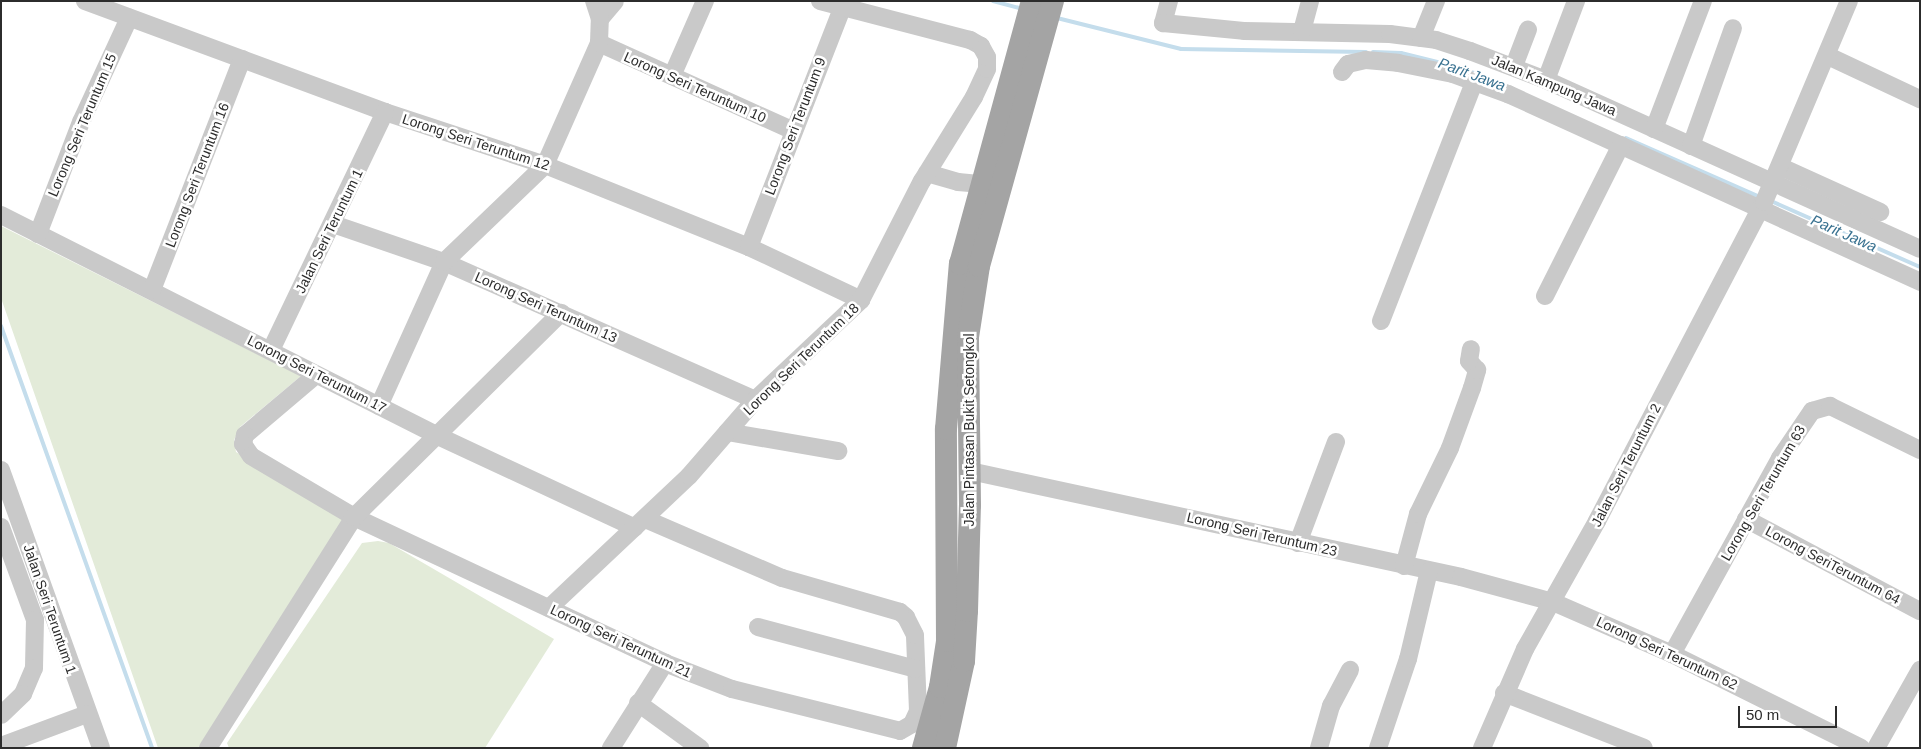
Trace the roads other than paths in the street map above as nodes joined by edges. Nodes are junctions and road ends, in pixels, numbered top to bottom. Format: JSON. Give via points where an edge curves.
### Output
{"nodes":[{"id":1,"x":85,"y":1,"type":"edge"},
{"id":2,"x":594,"y":1,"type":"edge"},
{"id":3,"x":615,"y":1,"type":"edge"},
{"id":4,"x":705,"y":1,"type":"edge"},
{"id":5,"x":820,"y":1,"type":"edge"},
{"id":6,"x":1170,"y":1,"type":"edge"},
{"id":7,"x":1310,"y":1,"type":"edge"},
{"id":8,"x":1436,"y":1,"type":"edge"},
{"id":9,"x":1576,"y":1,"type":"edge"},
{"id":10,"x":1703,"y":1,"type":"edge"},
{"id":11,"x":1848,"y":1,"type":"edge"},
{"id":12,"x":1046,"y":2,"type":"edge"},
{"id":13,"x":843,"y":6,"type":"junction"},
{"id":14,"x":129,"y":18,"type":"junction"},
{"id":15,"x":600,"y":19,"type":"junction"},
{"id":16,"x":1733,"y":28,"type":"dead end"},
{"id":17,"x":1035,"y":30,"type":"junction"},
{"id":18,"x":1528,"y":30,"type":"dead end"},
{"id":19,"x":1302,"y":32,"type":"junction"},
{"id":20,"x":1421,"y":38,"type":"junction"},
{"id":21,"x":599,"y":43,"type":"junction"},
{"id":22,"x":1828,"y":56,"type":"junction"},
{"id":23,"x":242,"y":59,"type":"junction"},
{"id":24,"x":1514,"y":66,"type":"junction"},
{"id":25,"x":1342,"y":72,"type":"dead end"},
{"id":26,"x":672,"y":76,"type":"junction"},
{"id":27,"x":1546,"y":80,"type":"junction"},
{"id":28,"x":1474,"y":82,"type":"junction"},
{"id":29,"x":1920,"y":100,"type":"edge"},
{"id":30,"x":385,"y":112,"type":"junction"},
{"id":31,"x":1654,"y":129,"type":"junction"},
{"id":32,"x":792,"y":130,"type":"junction"},
{"id":33,"x":1621,"y":145,"type":"junction"},
{"id":34,"x":1691,"y":146,"type":"junction"},
{"id":35,"x":545,"y":164,"type":"junction"},
{"id":36,"x":1781,"y":167,"type":"junction"},
{"id":37,"x":927,"y":173,"type":"junction"},
{"id":38,"x":982,"y":184,"type":"junction"},
{"id":39,"x":1767,"y":196,"type":"junction"},
{"id":40,"x":1880,"y":212,"type":"dead end"},
{"id":41,"x":1,"y":215,"type":"edge"},
{"id":42,"x":333,"y":224,"type":"junction"},
{"id":43,"x":38,"y":234,"type":"junction"},
{"id":44,"x":748,"y":247,"type":"junction"},
{"id":45,"x":1920,"y":249,"type":"edge"},
{"id":46,"x":444,"y":262,"type":"junction"},
{"id":47,"x":1920,"y":282,"type":"edge"},
{"id":48,"x":152,"y":290,"type":"junction"},
{"id":49,"x":1545,"y":296,"type":"dead end"},
{"id":50,"x":861,"y":300,"type":"junction"},
{"id":51,"x":561,"y":313,"type":"junction"},
{"id":52,"x":1381,"y":321,"type":"dead end"},
{"id":53,"x":1471,"y":349,"type":"dead end"},
{"id":54,"x":271,"y":350,"type":"junction"},
{"id":55,"x":316,"y":375,"type":"junction"},
{"id":56,"x":755,"y":400,"type":"junction"},
{"id":57,"x":379,"y":406,"type":"junction"},
{"id":58,"x":727,"y":432,"type":"junction"},
{"id":59,"x":438,"y":436,"type":"junction"},
{"id":60,"x":1336,"y":442,"type":"dead end"},
{"id":61,"x":1920,"y":450,"type":"edge"},
{"id":62,"x":838,"y":451,"type":"dead end"},
{"id":63,"x":1,"y":470,"type":"edge"},
{"id":64,"x":970,"y":471,"type":"junction"},
{"id":65,"x":970,"y":505,"type":"junction"},
{"id":66,"x":946,"y":512,"type":"junction"},
{"id":67,"x":354,"y":518,"type":"junction"},
{"id":68,"x":1746,"y":519,"type":"junction"},
{"id":69,"x":640,"y":523,"type":"junction"},
{"id":70,"x":1,"y":527,"type":"edge"},
{"id":71,"x":1298,"y":543,"type":"junction"},
{"id":72,"x":1404,"y":566,"type":"junction"},
{"id":73,"x":1429,"y":571,"type":"junction"},
{"id":74,"x":1553,"y":602,"type":"junction"},
{"id":75,"x":549,"y":608,"type":"junction"},
{"id":76,"x":1920,"y":611,"type":"edge"},
{"id":77,"x":758,"y":627,"type":"dead end"},
{"id":78,"x":1672,"y":654,"type":"junction"},
{"id":79,"x":665,"y":663,"type":"junction"},
{"id":80,"x":916,"y":669,"type":"junction"},
{"id":81,"x":1350,"y":670,"type":"dead end"},
{"id":82,"x":1920,"y":670,"type":"edge"},
{"id":83,"x":1504,"y":693,"type":"junction"},
{"id":84,"x":638,"y":703,"type":"junction"},
{"id":85,"x":1,"y":714,"type":"edge"},
{"id":86,"x":87,"y":714,"type":"junction"},
{"id":87,"x":900,"y":731,"type":"joint"},
{"id":88,"x":1,"y":746,"type":"edge"},
{"id":89,"x":101,"y":748,"type":"edge"},
{"id":90,"x":208,"y":748,"type":"edge"},
{"id":91,"x":611,"y":748,"type":"edge"},
{"id":92,"x":700,"y":748,"type":"edge"},
{"id":93,"x":922,"y":748,"type":"edge"},
{"id":94,"x":945,"y":748,"type":"edge"},
{"id":95,"x":1319,"y":748,"type":"edge"},
{"id":96,"x":1378,"y":748,"type":"edge"},
{"id":97,"x":1482,"y":748,"type":"edge"},
{"id":98,"x":1644,"y":748,"type":"edge"},
{"id":99,"x":1861,"y":748,"type":"edge"},
{"id":100,"x":1876,"y":748,"type":"edge"}],
"edges":[{"from":1,"to":14,"type":"street","name":"Lorong Seri Teruntum 12"},
{"from":2,"to":15,"type":"street"},
{"from":3,"to":15,"type":"street"},
{"from":4,"to":26,"type":"street"},
{"from":5,"to":13,"type":"street"},
{"from":6,"to":19,"type":"street","name":"Jalan Kampung Jawa","via":[[1163,23],[1244,31]]},
{"from":7,"to":19,"type":"street"},
{"from":8,"to":20,"type":"street"},
{"from":9,"to":27,"type":"street"},
{"from":10,"to":31,"type":"street"},
{"from":11,"to":22,"type":"street","name":"Jalan Seri Teruntum 2"},
{"from":12,"to":17,"type":"main road","name":"Jalan Pintasan Bukit Setongkol"},
{"from":13,"to":32,"type":"street","name":"Lorong Seri Teruntum 9"},
{"from":13,"to":37,"type":"street","name":"Lorong Seri Teruntum 18","via":[[970,40],[981,46],[987,57],[987,69],[974,97]]},
{"from":14,"to":23,"type":"street","name":"Lorong Seri Teruntum 12"},
{"from":14,"to":43,"type":"street","name":"Lorong Seri Teruntum 15","via":[[81,122]]},
{"from":15,"to":21,"type":"street"},
{"from":16,"to":34,"type":"street"},
{"from":17,"to":38,"type":"main road","name":"Jalan Pintasan Bukit Setongkol"},
{"from":17,"to":64,"type":"main road","name":"Jalan Pintasan Bukit Setongkol","via":[[979,266],[968,337]]},
{"from":18,"to":24,"type":"street"},
{"from":19,"to":20,"type":"street","name":"Jalan Kampung Jawa"},
{"from":20,"to":24,"type":"street","name":"Jalan Kampung Jawa"},
{"from":21,"to":26,"type":"street","name":"Lorong Seri Teruntum 10"},
{"from":21,"to":35,"type":"street"},
{"from":22,"to":29,"type":"street"},
{"from":22,"to":36,"type":"street","name":"Jalan Seri Teruntum 2"},
{"from":23,"to":30,"type":"street","name":"Lorong Seri Teruntum 12"},
{"from":23,"to":48,"type":"street","name":"Lorong Seri Teruntum 16"},
{"from":24,"to":27,"type":"street","name":"Jalan Kampung Jawa"},
{"from":25,"to":28,"type":"street","name":"Jalan Kampung Jawa","via":[[1348,64],[1384,61],[1435,70]]},
{"from":26,"to":32,"type":"street","name":"Lorong Seri Teruntum 10"},
{"from":27,"to":31,"type":"street","name":"Jalan Kampung Jawa"},
{"from":28,"to":33,"type":"street","name":"Jalan Kampung Jawa"},
{"from":28,"to":52,"type":"street"},
{"from":30,"to":35,"type":"street","name":"Lorong Seri Teruntum 12"},
{"from":30,"to":42,"type":"street","name":"Jalan Seri Teruntum 1"},
{"from":31,"to":34,"type":"street","name":"Jalan Kampung Jawa"},
{"from":32,"to":44,"type":"street","name":"Lorong Seri Teruntum 9"},
{"from":33,"to":39,"type":"street","name":"Jalan Kampung Jawa"},
{"from":33,"to":49,"type":"street","via":[[1598,185]]},
{"from":34,"to":39,"type":"street","name":"Jalan Kampung Jawa"},
{"from":35,"to":44,"type":"street","name":"Lorong Seri Teruntum 12"},
{"from":35,"to":46,"type":"street"},
{"from":36,"to":39,"type":"street","name":"Jalan Seri Teruntum 2"},
{"from":36,"to":40,"type":"street"},
{"from":37,"to":38,"type":"street","via":[[958,182]]},
{"from":37,"to":50,"type":"street","name":"Lorong Seri Teruntum 18"},
{"from":38,"to":66,"type":"main road","name":"Jalan Pintasan Bukit Setongkol","via":[[960,264],[946,429]]},
{"from":39,"to":45,"type":"street","name":"Jalan Kampung Jawa"},
{"from":39,"to":47,"type":"street","name":"Jalan Kampung Jawa"},
{"from":39,"to":74,"type":"street","name":"Jalan Seri Teruntum 2"},
{"from":41,"to":43,"type":"street","name":"Lorong Seri Teruntum 17"},
{"from":42,"to":46,"type":"street","name":"Lorong Seri Teruntum 13"},
{"from":42,"to":54,"type":"street","name":"Jalan Seri Teruntum 1"},
{"from":43,"to":48,"type":"street","name":"Lorong Seri Teruntum 17"},
{"from":44,"to":50,"type":"street","name":"Lorong Seri Teruntum 12"},
{"from":46,"to":51,"type":"street","name":"Lorong Seri Teruntum 13"},
{"from":46,"to":57,"type":"street"},
{"from":48,"to":54,"type":"street","name":"Lorong Seri Teruntum 17"},
{"from":50,"to":56,"type":"street","name":"Lorong Seri Teruntum 18"},
{"from":51,"to":56,"type":"street","name":"Lorong Seri Teruntum 13"},
{"from":51,"to":59,"type":"street"},
{"from":53,"to":72,"type":"street","via":[[1469,361],[1477,370],[1472,388],[1450,448],[1418,514]]},
{"from":54,"to":55,"type":"street","name":"Lorong Seri Teruntum 17"},
{"from":55,"to":57,"type":"street","name":"Lorong Seri Teruntum 17"},
{"from":55,"to":67,"type":"street","name":"Lorong Seri Teruntum 21","via":[[245,435],[243,444],[251,456]]},
{"from":56,"to":58,"type":"street","name":"Lorong Seri Teruntum 18"},
{"from":57,"to":59,"type":"street","name":"Lorong Seri Teruntum 17"},
{"from":58,"to":62,"type":"street"},
{"from":58,"to":69,"type":"street","name":"Lorong Seri Teruntum 18","via":[[689,476]]},
{"from":59,"to":67,"type":"street"},
{"from":59,"to":69,"type":"street","name":"Lorong Seri Teruntum 17"},
{"from":60,"to":71,"type":"street"},
{"from":61,"to":68,"type":"street","name":"Lorong Seri Teruntum 63","via":[[1830,406],[1820,407],[1812,411],[1780,458]]},
{"from":63,"to":86,"type":"street","name":"Jalan Seri Teruntum 1"},
{"from":64,"to":65,"type":"main road","name":"Jalan Pintasan Bukit Setongkol"},
{"from":64,"to":71,"type":"street","name":"Lorong Seri Teruntum 23"},
{"from":65,"to":66,"type":"main road","via":[[957,504]]},
{"from":65,"to":94,"type":"main road","name":"Jalan Pintasan Bukit Setongkol","via":[[964,661]]},
{"from":66,"to":93,"type":"main road","name":"Jalan Pintasan Bukit Setongkol","via":[[947,641],[940,687]]},
{"from":67,"to":75,"type":"street","name":"Lorong Seri Teruntum 21"},
{"from":67,"to":90,"type":"street"},
{"from":68,"to":76,"type":"street","name":"Lorong SeriTeruntum 64"},
{"from":68,"to":78,"type":"street","name":"Lorong Seri Teruntum 63"},
{"from":69,"to":75,"type":"street","name":"Lorong Seri Teruntum 18"},
{"from":69,"to":80,"type":"street","name":"Lorong Seri Teruntum 17","via":[[782,578],[900,612],[912,624]]},
{"from":70,"to":85,"type":"street","via":[[35,620],[34,668],[23,694]]},
{"from":71,"to":72,"type":"street","name":"Lorong Seri Teruntum 23"},
{"from":72,"to":73,"type":"street","name":"Lorong Seri Teruntum 23"},
{"from":73,"to":74,"type":"street","name":"Lorong Seri Teruntum 23"},
{"from":73,"to":96,"type":"street","via":[[1408,660]]},
{"from":74,"to":78,"type":"street","name":"Lorong Seri Teruntum 62"},
{"from":74,"to":83,"type":"street","name":"Jalan Seri Teruntum 2"},
{"from":75,"to":79,"type":"street","name":"Lorong Seri Teruntum 21"},
{"from":77,"to":80,"type":"street"},
{"from":78,"to":99,"type":"street","name":"Lorong Seri Teruntum 62"},
{"from":79,"to":84,"type":"street"},
{"from":79,"to":87,"type":"street","name":"Lorong Seri Teruntum 21","via":[[732,689]]},
{"from":80,"to":87,"type":"street","name":"Lorong Seri Teruntum 17","via":[[918,711],[912,724]]},
{"from":81,"to":95,"type":"street","via":[[1331,706]]},
{"from":82,"to":100,"type":"street"},
{"from":83,"to":97,"type":"street","name":"Jalan Seri Teruntum 2"},
{"from":83,"to":98,"type":"street"},
{"from":84,"to":91,"type":"street"},
{"from":84,"to":92,"type":"street"},
{"from":86,"to":88,"type":"street"},
{"from":86,"to":89,"type":"street","name":"Jalan Seri Teruntum 1"}]}
